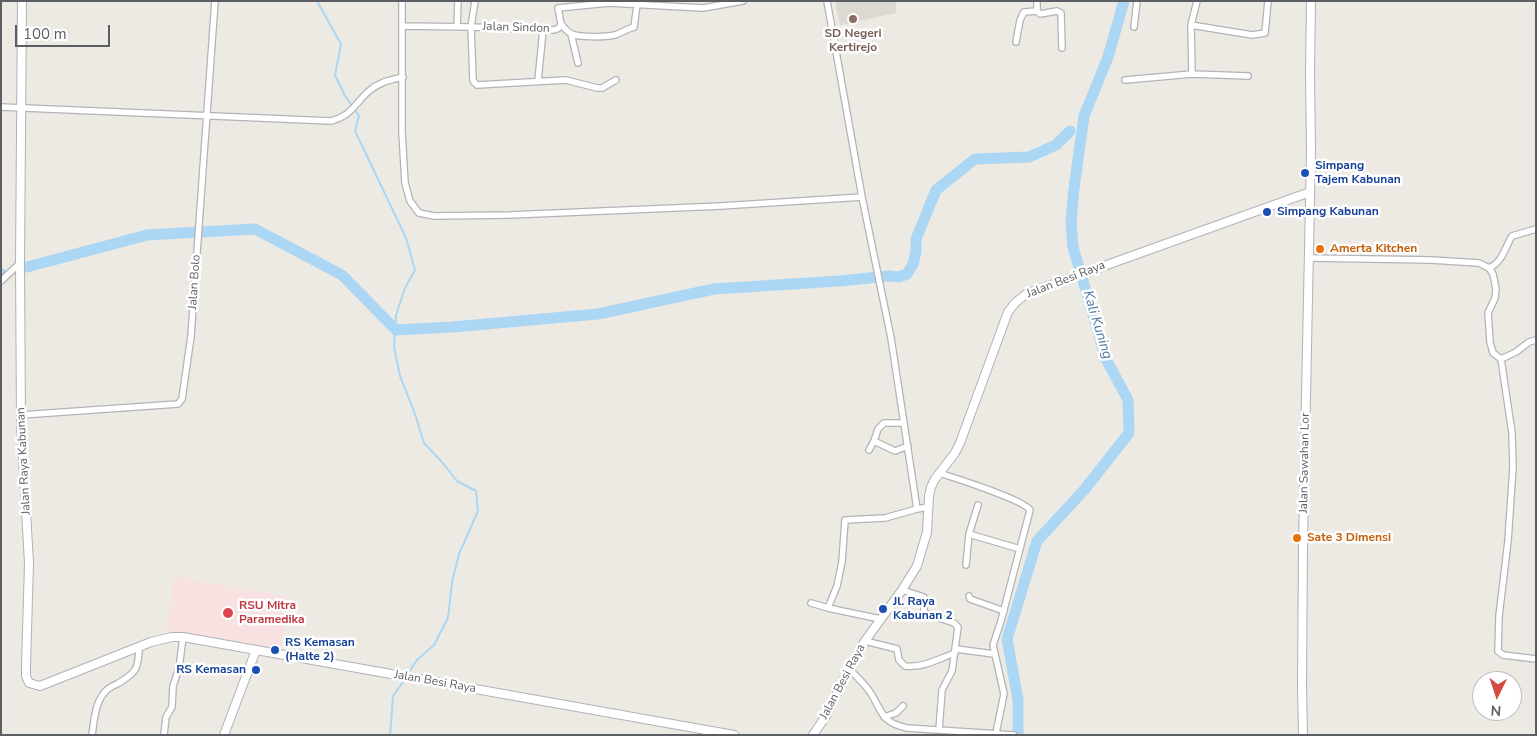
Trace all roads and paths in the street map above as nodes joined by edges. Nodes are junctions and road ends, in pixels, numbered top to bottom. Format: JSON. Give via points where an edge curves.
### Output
{"nodes":[{"id":1,"x":22,"y":1,"type":"edge"},
{"id":2,"x":215,"y":1,"type":"edge"},
{"id":3,"x":402,"y":1,"type":"edge"},
{"id":4,"x":458,"y":1,"type":"edge"},
{"id":5,"x":474,"y":1,"type":"edge"},
{"id":6,"x":555,"y":1,"type":"edge"},
{"id":7,"x":743,"y":1,"type":"edge"},
{"id":8,"x":827,"y":1,"type":"edge"},
{"id":9,"x":1037,"y":1,"type":"edge"},
{"id":10,"x":1137,"y":1,"type":"edge"},
{"id":11,"x":1197,"y":1,"type":"edge"},
{"id":12,"x":1268,"y":1,"type":"edge"},
{"id":13,"x":1311,"y":1,"type":"edge"},
{"id":14,"x":609,"y":2,"type":"edge"},
{"id":15,"x":637,"y":5,"type":"junction"},
{"id":16,"x":558,"y":8,"type":"junction"},
{"id":17,"x":1037,"y":11,"type":"junction"},
{"id":18,"x":561,"y":24,"type":"junction"},
{"id":19,"x":1191,"y":25,"type":"junction"},
{"id":20,"x":403,"y":26,"type":"junction"},
{"id":21,"x":1134,"y":26,"type":"dead end"},
{"id":22,"x":457,"y":27,"type":"junction"},
{"id":23,"x":471,"y":27,"type":"junction"},
{"id":24,"x":543,"y":30,"type":"junction"},
{"id":25,"x":571,"y":34,"type":"junction"},
{"id":26,"x":1016,"y":42,"type":"dead end"},
{"id":27,"x":1062,"y":48,"type":"dead end"},
{"id":28,"x":578,"y":63,"type":"dead end"},
{"id":29,"x":1192,"y":74,"type":"junction"},
{"id":30,"x":1248,"y":76,"type":"dead end"},
{"id":31,"x":402,"y":77,"type":"junction"},
{"id":32,"x":616,"y":80,"type":"dead end"},
{"id":33,"x":1125,"y":80,"type":"dead end"},
{"id":34,"x":538,"y":81,"type":"junction"},
{"id":35,"x":1,"y":107,"type":"edge"},
{"id":36,"x":21,"y":108,"type":"junction"},
{"id":37,"x":206,"y":116,"type":"junction"},
{"id":38,"x":1310,"y":192,"type":"junction"},
{"id":39,"x":862,"y":197,"type":"junction"},
{"id":40,"x":1536,"y":229,"type":"edge"},
{"id":41,"x":1308,"y":258,"type":"junction"},
{"id":42,"x":20,"y":264,"type":"junction"},
{"id":43,"x":1489,"y":268,"type":"junction"},
{"id":44,"x":1,"y":282,"type":"edge"},
{"id":45,"x":1536,"y":340,"type":"edge"},
{"id":46,"x":1501,"y":359,"type":"junction"},
{"id":47,"x":21,"y":415,"type":"junction"},
{"id":48,"x":904,"y":423,"type":"junction"},
{"id":49,"x":874,"y":441,"type":"junction"},
{"id":50,"x":908,"y":446,"type":"junction"},
{"id":51,"x":869,"y":450,"type":"dead end"},
{"id":52,"x":939,"y":473,"type":"junction"},
{"id":53,"x":978,"y":505,"type":"dead end"},
{"id":54,"x":928,"y":507,"type":"junction"},
{"id":55,"x":917,"y":508,"type":"junction"},
{"id":56,"x":969,"y":534,"type":"junction"},
{"id":57,"x":1020,"y":549,"type":"junction"},
{"id":58,"x":966,"y":565,"type":"dead end"},
{"id":59,"x":902,"y":590,"type":"junction"},
{"id":60,"x":968,"y":596,"type":"dead end"},
{"id":61,"x":811,"y":603,"type":"dead end"},
{"id":62,"x":828,"y":608,"type":"junction"},
{"id":63,"x":1004,"y":611,"type":"junction"},
{"id":64,"x":880,"y":619,"type":"junction"},
{"id":65,"x":183,"y":638,"type":"junction"},
{"id":66,"x":865,"y":641,"type":"junction"},
{"id":67,"x":139,"y":646,"type":"junction"},
{"id":68,"x":256,"y":650,"type":"junction"},
{"id":69,"x":955,"y":651,"type":"junction"},
{"id":70,"x":994,"y":654,"type":"junction"},
{"id":71,"x":1536,"y":660,"type":"edge"},
{"id":72,"x":848,"y":669,"type":"junction"},
{"id":73,"x":903,"y":706,"type":"dead end"},
{"id":74,"x":884,"y":717,"type":"junction"},
{"id":75,"x":939,"y":730,"type":"junction"},
{"id":76,"x":926,"y":732,"type":"edge"},
{"id":77,"x":996,"y":733,"type":"junction"},
{"id":78,"x":1012,"y":734,"type":"edge"},
{"id":79,"x":92,"y":735,"type":"edge"},
{"id":80,"x":164,"y":735,"type":"edge"},
{"id":81,"x":224,"y":735,"type":"edge"},
{"id":82,"x":734,"y":735,"type":"edge"},
{"id":83,"x":813,"y":735,"type":"edge"},
{"id":84,"x":1303,"y":735,"type":"edge"}],
"edges":[{"from":1,"to":36,"type":"street","name":"Jalan Raya Kabunan"},
{"from":2,"to":37,"type":"street","name":"Jalan Bolo"},
{"from":3,"to":20,"type":"street"},
{"from":4,"to":22,"type":"street"},
{"from":5,"to":23,"type":"street","name":"Jalan Sindon"},
{"from":6,"to":16,"type":"street"},
{"from":7,"to":15,"type":"street","name":"Jalan Sindon","via":[[703,8]]},
{"from":8,"to":39,"type":"street"},
{"from":9,"to":17,"type":"street"},
{"from":10,"to":21,"type":"street"},
{"from":11,"to":19,"type":"street"},
{"from":12,"to":19,"type":"street","via":[[1265,33],[1252,35]]},
{"from":13,"to":38,"type":"street"},
{"from":14,"to":15,"type":"street","name":"Jalan Sindon"},
{"from":14,"to":16,"type":"street","name":"Jalan Sindon"},
{"from":15,"to":25,"type":"street","via":[[634,27],[609,36]]},
{"from":16,"to":18,"type":"street","name":"Jalan Sindon"},
{"from":17,"to":26,"type":"street","via":[[1022,14]]},
{"from":17,"to":27,"type":"street","via":[[1040,14],[1061,13]]},
{"from":18,"to":24,"type":"street","name":"Jalan Sindon","via":[[557,30]]},
{"from":18,"to":25,"type":"street"},
{"from":19,"to":29,"type":"street"},
{"from":20,"to":22,"type":"street"},
{"from":20,"to":31,"type":"street"},
{"from":22,"to":23,"type":"street"},
{"from":23,"to":24,"type":"street","name":"Jalan Sindon"},
{"from":23,"to":34,"type":"street","via":[[475,84]]},
{"from":24,"to":34,"type":"street"},
{"from":25,"to":28,"type":"street"},
{"from":29,"to":30,"type":"street"},
{"from":29,"to":33,"type":"street"},
{"from":31,"to":37,"type":"street","via":[[380,83],[340,118],[324,121]]},
{"from":31,"to":39,"type":"street","via":[[405,183],[414,208],[426,215],[510,215]]},
{"from":32,"to":34,"type":"street","via":[[602,88],[572,81]]},
{"from":35,"to":36,"type":"street"},
{"from":36,"to":37,"type":"street"},
{"from":36,"to":42,"type":"street","name":"Jalan Raya Kabunan"},
{"from":37,"to":47,"type":"street","name":"Jalan Bolo","via":[[191,336],[182,399],[178,404]]},
{"from":38,"to":41,"type":"street","name":"Jalan Sawahan Lor"},
{"from":38,"to":52,"type":"street","name":"Jalan Besi Raya","via":[[1026,294],[1008,312],[960,444]]},
{"from":39,"to":48,"type":"street","via":[[891,338]]},
{"from":40,"to":43,"type":"street","via":[[1512,236],[1501,258]]},
{"from":41,"to":43,"type":"street","via":[[1431,260],[1479,263]]},
{"from":41,"to":84,"type":"street","name":"Jalan Sawahan Lor"},
{"from":42,"to":44,"type":"street"},
{"from":42,"to":47,"type":"street","name":"Jalan Raya Kabunan"},
{"from":43,"to":46,"type":"street","via":[[1496,289],[1488,313],[1490,342],[1493,353]]},
{"from":45,"to":46,"type":"street"},
{"from":46,"to":71,"type":"street","via":[[1512,433],[1513,467],[1498,651],[1502,655]]},
{"from":47,"to":67,"type":"street","name":"Jalan Raya Kabunan","via":[[29,563],[27,680],[40,686]]},
{"from":48,"to":49,"type":"street","via":[[884,423]]},
{"from":48,"to":50,"type":"street"},
{"from":49,"to":50,"type":"street","via":[[895,452]]},
{"from":49,"to":51,"type":"street"},
{"from":50,"to":55,"type":"street"},
{"from":52,"to":54,"type":"street","name":"Jalan Besi Raya","via":[[931,487]]},
{"from":52,"to":57,"type":"street","via":[[1028,507],[1030,511]]},
{"from":53,"to":56,"type":"street"},
{"from":54,"to":55,"type":"street"},
{"from":54,"to":59,"type":"street","name":"Jalan Besi Raya","via":[[921,557]]},
{"from":55,"to":62,"type":"street","via":[[885,518],[845,520],[842,562]]},
{"from":56,"to":57,"type":"street"},
{"from":56,"to":58,"type":"street"},
{"from":57,"to":63,"type":"street"},
{"from":59,"to":64,"type":"street","name":"Jalan Besi Raya"},
{"from":59,"to":69,"type":"street","via":[[924,597],[924,613],[956,625]]},
{"from":60,"to":63,"type":"street"},
{"from":61,"to":62,"type":"street"},
{"from":62,"to":64,"type":"street"},
{"from":63,"to":70,"type":"street","via":[[994,639]]},
{"from":64,"to":66,"type":"street","name":"Jalan Besi Raya"},
{"from":65,"to":67,"type":"street","name":"Jalan Raya Kabunan","via":[[160,639]]},
{"from":65,"to":68,"type":"street","name":"Jalan Raya Kabunan"},
{"from":65,"to":80,"type":"street"},
{"from":66,"to":69,"type":"street","via":[[897,650],[899,660],[905,666],[920,666]]},
{"from":66,"to":72,"type":"street","name":"Jalan Besi Raya"},
{"from":67,"to":79,"type":"street","via":[[137,667],[125,679],[107,689],[99,700]]},
{"from":68,"to":81,"type":"street"},
{"from":68,"to":82,"type":"street","name":"Jalan Besi Raya"},
{"from":69,"to":70,"type":"street"},
{"from":69,"to":75,"type":"street","via":[[950,675],[942,690]]},
{"from":70,"to":77,"type":"street","via":[[1004,694]]},
{"from":72,"to":74,"type":"street","via":[[868,690]]},
{"from":72,"to":83,"type":"street","name":"Jalan Besi Raya","via":[[826,716]]},
{"from":73,"to":74,"type":"street","via":[[896,713]]},
{"from":74,"to":76,"type":"street","via":[[893,725]]},
{"from":75,"to":76,"type":"street"},
{"from":75,"to":77,"type":"street"},
{"from":77,"to":78,"type":"street"}]}
